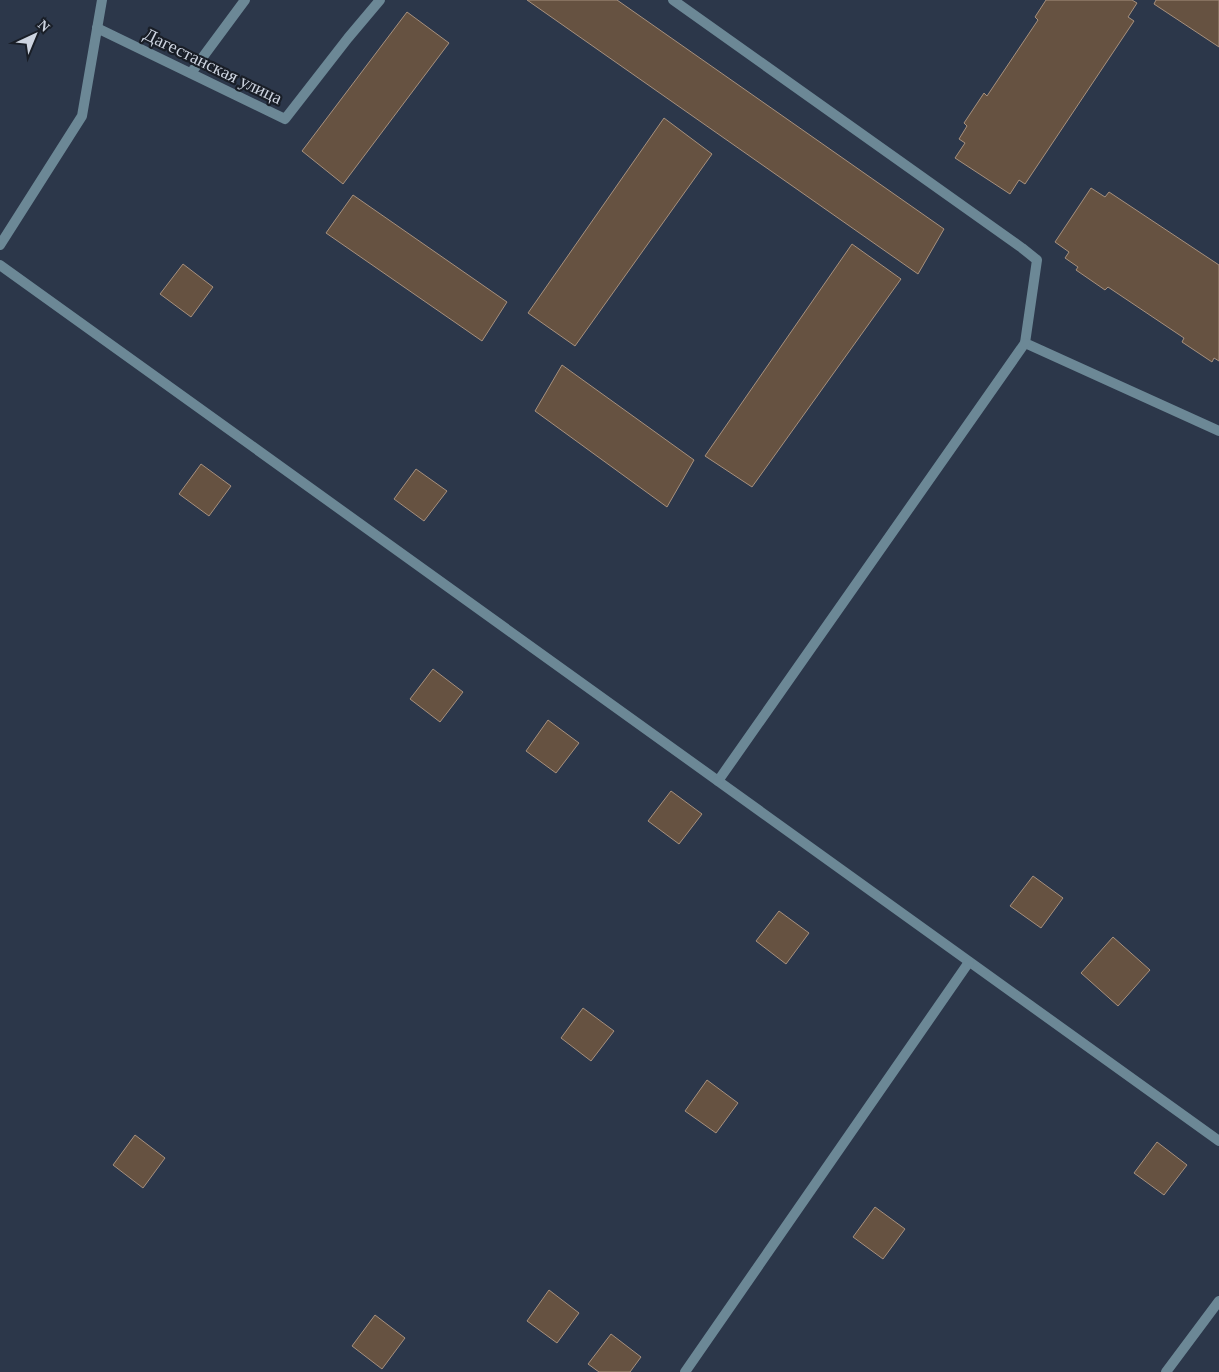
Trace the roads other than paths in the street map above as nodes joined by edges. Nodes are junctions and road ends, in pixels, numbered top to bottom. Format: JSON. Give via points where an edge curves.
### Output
{"nodes":[{"id":1,"x":102,"y":0,"type":"edge"},
{"id":2,"x":245,"y":0,"type":"edge"},
{"id":3,"x":380,"y":0,"type":"edge"},
{"id":4,"x":673,"y":0,"type":"edge"},
{"id":5,"x":97,"y":28,"type":"junction"},
{"id":6,"x":191,"y":73,"type":"junction"},
{"id":7,"x":0,"y":244,"type":"edge"},
{"id":8,"x":0,"y":265,"type":"edge"},
{"id":9,"x":1025,"y":343,"type":"junction"},
{"id":10,"x":1219,"y":431,"type":"edge"},
{"id":11,"x":718,"y":781,"type":"junction"},
{"id":12,"x":970,"y":962,"type":"junction"},
{"id":13,"x":1219,"y":1141,"type":"edge"},
{"id":14,"x":1219,"y":1301,"type":"edge"},
{"id":15,"x":685,"y":1372,"type":"edge"},
{"id":16,"x":1166,"y":1372,"type":"edge"}],
"edges":[{"from":1,"to":5,"type":"street"},
{"from":2,"to":6,"type":"street"},
{"from":3,"to":6,"type":"street","name":"Дагестанская улица","via":[[285,119]]},
{"from":4,"to":9,"type":"street","via":[[1037,260]]},
{"from":5,"to":6,"type":"street","name":"Дагестанская улица"},
{"from":5,"to":7,"type":"street","via":[[82,116]]},
{"from":8,"to":11,"type":"street"},
{"from":9,"to":10,"type":"street"},
{"from":9,"to":11,"type":"street"},
{"from":11,"to":12,"type":"street"},
{"from":12,"to":13,"type":"street"},
{"from":12,"to":15,"type":"street"},
{"from":14,"to":16,"type":"street"}]}
